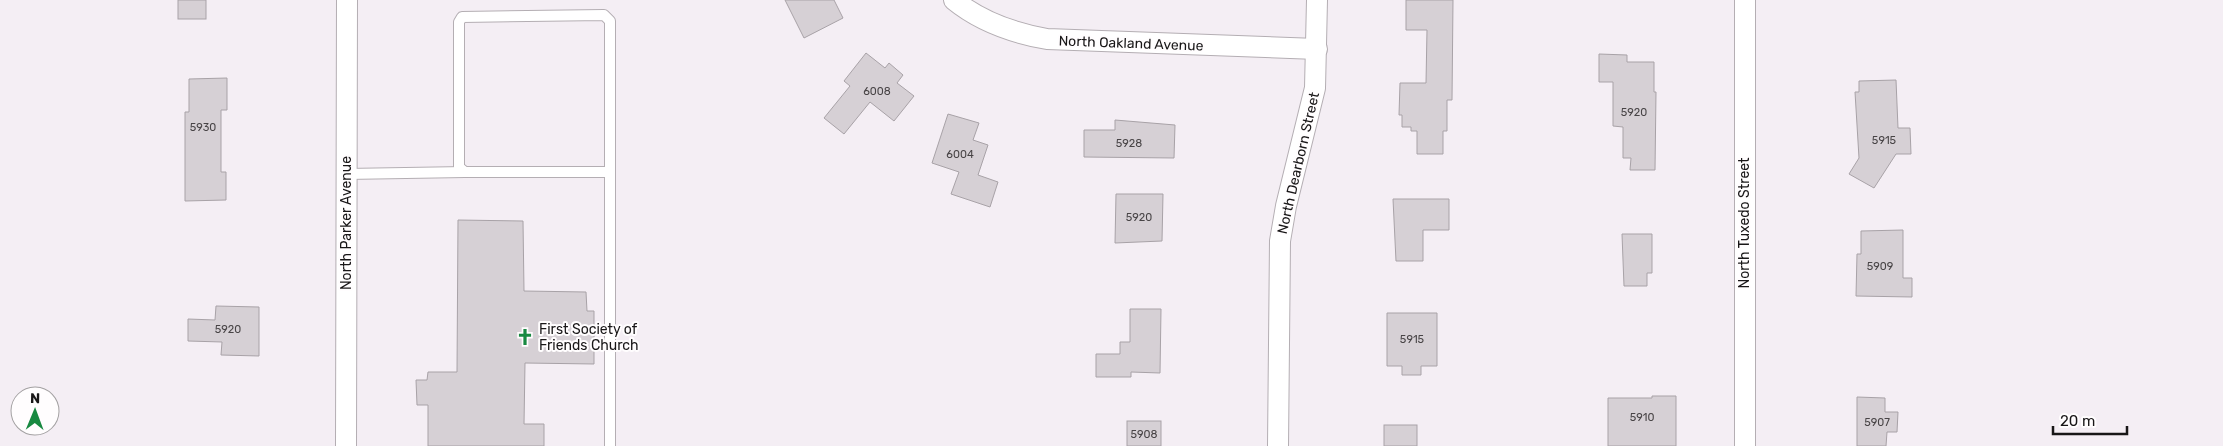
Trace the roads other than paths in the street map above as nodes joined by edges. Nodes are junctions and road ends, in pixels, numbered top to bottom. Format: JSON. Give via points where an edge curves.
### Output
{"nodes":[{"id":1,"x":347,"y":0,"type":"edge"},
{"id":2,"x":954,"y":0,"type":"edge"},
{"id":3,"x":1317,"y":0,"type":"edge"},
{"id":4,"x":1745,"y":0,"type":"edge"},
{"id":5,"x":1317,"y":49,"type":"junction"},
{"id":6,"x":465,"y":172,"type":"junction"},
{"id":7,"x":610,"y":172,"type":"junction"},
{"id":8,"x":346,"y":174,"type":"junction"},
{"id":9,"x":346,"y":446,"type":"edge"},
{"id":10,"x":610,"y":446,"type":"edge"},
{"id":11,"x":1278,"y":446,"type":"edge"},
{"id":12,"x":1745,"y":446,"type":"edge"}],
"edges":[{"from":1,"to":8,"type":"street","name":"North Parker Avenue"},
{"from":2,"to":5,"type":"street","name":"North Oakland Avenue","via":[[991,23],[1046,40]]},
{"from":3,"to":5,"type":"street","name":"North Dearborn Street"},
{"from":4,"to":12,"type":"street","name":"North Tuxedo Street"},
{"from":5,"to":11,"type":"street","name":"North Dearborn Street","via":[[1312,105],[1289,191],[1280,241]]},
{"from":6,"to":7,"type":"lane"},
{"from":6,"to":7,"type":"lane","via":[[459,166],[459,22],[462,17],[604,15],[610,21]]},
{"from":6,"to":8,"type":"lane"},
{"from":7,"to":10,"type":"lane"},
{"from":8,"to":9,"type":"street","name":"North Parker Avenue"}]}
